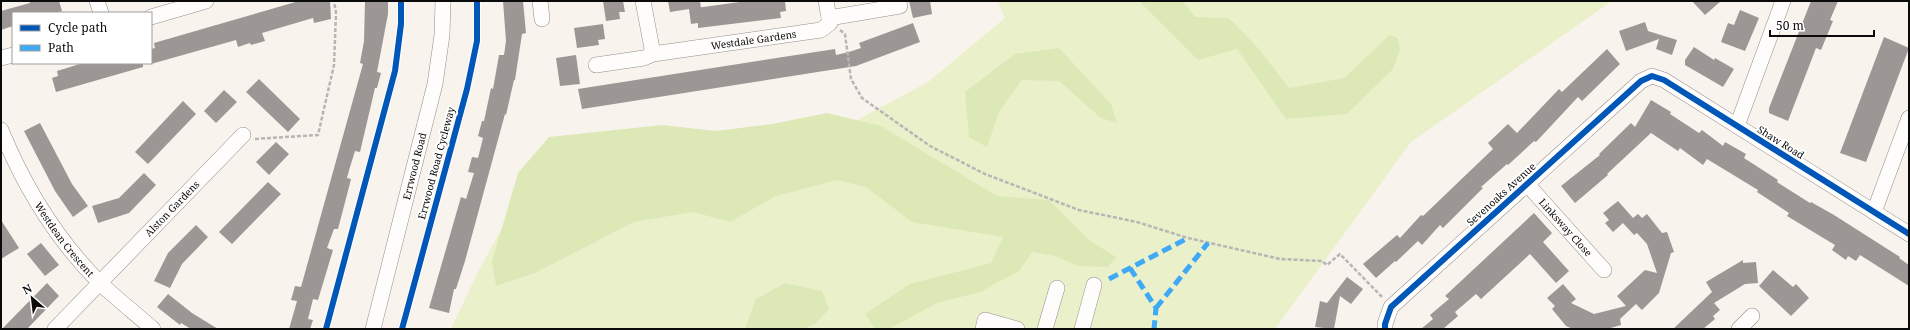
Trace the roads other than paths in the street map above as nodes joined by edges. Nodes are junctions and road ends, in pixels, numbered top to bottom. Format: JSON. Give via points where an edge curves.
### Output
{"nodes":[{"id":1,"x":97,"y":1,"type":"edge"},
{"id":2,"x":206,"y":1,"type":"edge"},
{"id":3,"x":443,"y":1,"type":"edge"},
{"id":4,"x":540,"y":1,"type":"edge"},
{"id":5,"x":643,"y":1,"type":"edge"},
{"id":6,"x":826,"y":1,"type":"edge"},
{"id":7,"x":1781,"y":2,"type":"edge"},
{"id":8,"x":900,"y":6,"type":"dead end"},
{"id":9,"x":101,"y":12,"type":"edge"},
{"id":10,"x":152,"y":16,"type":"edge"},
{"id":11,"x":542,"y":19,"type":"dead end"},
{"id":12,"x":829,"y":20,"type":"junction"},
{"id":13,"x":653,"y":54,"type":"junction"},
{"id":14,"x":12,"y":55,"type":"edge"},
{"id":15,"x":1,"y":58,"type":"edge"},
{"id":16,"x":596,"y":65,"type":"dead end"},
{"id":17,"x":1641,"y":81,"type":"joint"},
{"id":18,"x":1909,"y":118,"type":"edge"},
{"id":19,"x":1737,"y":126,"type":"junction"},
{"id":20,"x":1,"y":130,"type":"edge"},
{"id":21,"x":243,"y":135,"type":"road end"},
{"id":22,"x":1527,"y":184,"type":"junction"},
{"id":23,"x":1874,"y":212,"type":"junction"},
{"id":24,"x":1909,"y":234,"type":"edge"},
{"id":25,"x":1604,"y":270,"type":"dead end"},
{"id":26,"x":100,"y":283,"type":"junction"},
{"id":27,"x":1094,"y":285,"type":"dead end"},
{"id":28,"x":1057,"y":288,"type":"dead end"},
{"id":29,"x":1752,"y":316,"type":"dead end"},
{"id":30,"x":55,"y":329,"type":"edge"},
{"id":31,"x":153,"y":329,"type":"edge"},
{"id":32,"x":373,"y":329,"type":"edge"},
{"id":33,"x":983,"y":329,"type":"edge"},
{"id":34,"x":1017,"y":329,"type":"edge"},
{"id":35,"x":1044,"y":329,"type":"edge"},
{"id":36,"x":1082,"y":329,"type":"edge"},
{"id":37,"x":1385,"y":329,"type":"edge"},
{"id":38,"x":1739,"y":329,"type":"edge"}],
"edges":[{"from":1,"to":9,"type":"street"},
{"from":2,"to":10,"type":"street"},
{"from":3,"to":32,"type":"street","name":"Errwood Road","via":[[442,35],[435,84]]},
{"from":4,"to":11,"type":"street"},
{"from":5,"to":13,"type":"street"},
{"from":6,"to":12,"type":"street"},
{"from":7,"to":19,"type":"street"},
{"from":8,"to":12,"type":"street","name":"Westdale Gardens"},
{"from":12,"to":13,"type":"street","name":"Westdale Gardens","via":[[821,30]]},
{"from":13,"to":16,"type":"street","name":"Westdale Gardens","via":[[644,58]]},
{"from":14,"to":15,"type":"street"},
{"from":17,"to":19,"type":"street","name":"Shaw Road","via":[[1652,76],[1664,80]]},
{"from":17,"to":22,"type":"street","name":"Sevenoaks Avenue"},
{"from":18,"to":23,"type":"street"},
{"from":19,"to":23,"type":"street","name":"Shaw Road"},
{"from":20,"to":26,"type":"street","name":"Westdean Crescent","via":[[26,184],[45,214]]},
{"from":21,"to":26,"type":"street","name":"Alston Gardens"},
{"from":22,"to":25,"type":"street","name":"Linksway Close"},
{"from":22,"to":37,"type":"street","name":"Sevenoaks Avenue","via":[[1391,307]]},
{"from":23,"to":24,"type":"street","name":"Shaw Road"},
{"from":26,"to":30,"type":"street","name":"Alston Gardens"},
{"from":26,"to":31,"type":"street","name":"Westdean Crescent"},
{"from":27,"to":36,"type":"street"},
{"from":28,"to":35,"type":"street"},
{"from":29,"to":38,"type":"street"},
{"from":33,"to":34,"type":"street","via":[[985,320]]}]}
